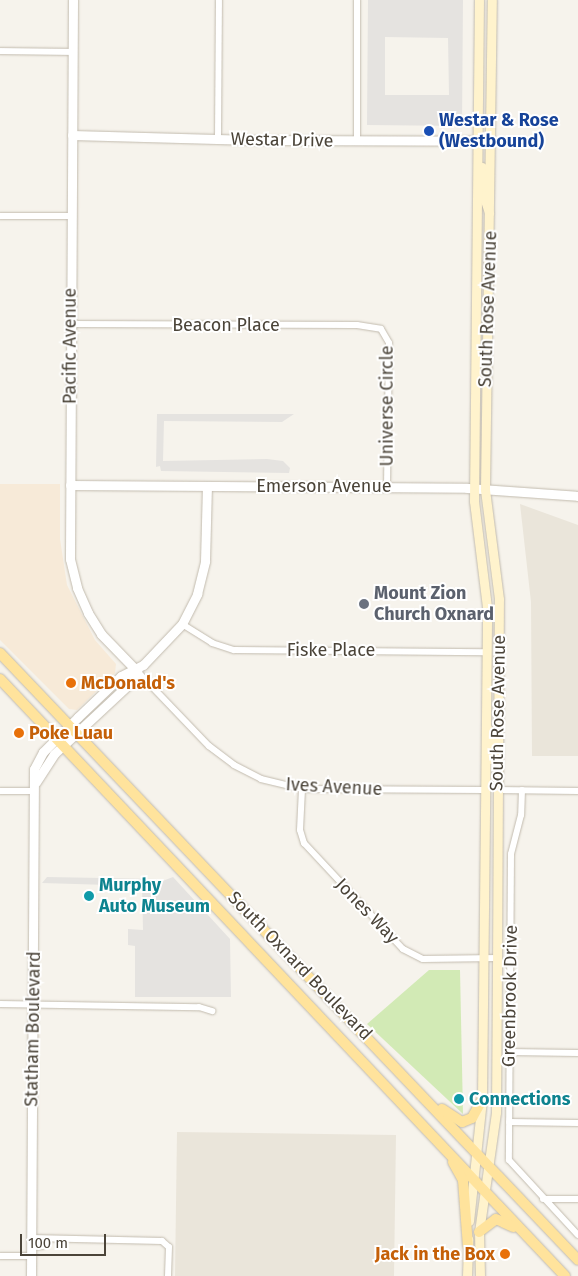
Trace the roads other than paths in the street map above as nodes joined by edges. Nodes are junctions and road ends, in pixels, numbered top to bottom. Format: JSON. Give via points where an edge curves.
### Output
{"nodes":[{"id":1,"x":73,"y":0,"type":"edge"},
{"id":2,"x":220,"y":0,"type":"edge"},
{"id":3,"x":357,"y":0,"type":"edge"},
{"id":4,"x":478,"y":0,"type":"edge"},
{"id":5,"x":492,"y":0,"type":"edge"},
{"id":6,"x":0,"y":51,"type":"edge"},
{"id":7,"x":73,"y":52,"type":"junction"},
{"id":8,"x":477,"y":96,"type":"junction"},
{"id":9,"x":492,"y":123,"type":"junction"},
{"id":10,"x":72,"y":134,"type":"junction"},
{"id":11,"x":218,"y":138,"type":"junction"},
{"id":12,"x":492,"y":141,"type":"junction"},
{"id":13,"x":357,"y":142,"type":"junction"},
{"id":14,"x":476,"y":142,"type":"junction"},
{"id":15,"x":0,"y":216,"type":"edge"},
{"id":16,"x":71,"y":216,"type":"junction"},
{"id":17,"x":491,"y":221,"type":"junction"},
{"id":18,"x":70,"y":324,"type":"junction"},
{"id":19,"x":381,"y":328,"type":"joint"},
{"id":20,"x":70,"y":485,"type":"junction"},
{"id":21,"x":207,"y":486,"type":"junction"},
{"id":22,"x":387,"y":487,"type":"junction"},
{"id":23,"x":474,"y":488,"type":"junction"},
{"id":24,"x":485,"y":489,"type":"junction"},
{"id":25,"x":578,"y":496,"type":"edge"},
{"id":26,"x":182,"y":624,"type":"junction"},
{"id":27,"x":0,"y":652,"type":"edge"},
{"id":28,"x":486,"y":652,"type":"junction"},
{"id":29,"x":137,"y":671,"type":"junction"},
{"id":30,"x":0,"y":679,"type":"edge"},
{"id":31,"x":484,"y":721,"type":"junction"},
{"id":32,"x":70,"y":725,"type":"junction"},
{"id":33,"x":78,"y":733,"type":"junction"},
{"id":34,"x":60,"y":742,"type":"junction"},
{"id":35,"x":35,"y":786,"type":"junction"},
{"id":36,"x":302,"y":789,"type":"junction"},
{"id":37,"x":485,"y":790,"type":"junction"},
{"id":38,"x":497,"y":790,"type":"junction"},
{"id":39,"x":522,"y":790,"type":"junction"},
{"id":40,"x":0,"y":791,"type":"edge"},
{"id":41,"x":578,"y":791,"type":"edge"},
{"id":42,"x":497,"y":958,"type":"junction"},
{"id":43,"x":482,"y":959,"type":"junction"},
{"id":44,"x":0,"y":1004,"type":"edge"},
{"id":45,"x":32,"y":1005,"type":"junction"},
{"id":46,"x":212,"y":1011,"type":"dead end"},
{"id":47,"x":509,"y":1052,"type":"junction"},
{"id":48,"x":578,"y":1053,"type":"edge"},
{"id":49,"x":415,"y":1086,"type":"junction"},
{"id":50,"x":482,"y":1100,"type":"junction"},
{"id":51,"x":509,"y":1122,"type":"junction"},
{"id":52,"x":578,"y":1123,"type":"edge"},
{"id":53,"x":442,"y":1144,"type":"junction"},
{"id":54,"x":476,"y":1156,"type":"junction"},
{"id":55,"x":490,"y":1168,"type":"junction"},
{"id":56,"x":474,"y":1178,"type":"junction"},
{"id":57,"x":486,"y":1191,"type":"junction"},
{"id":58,"x":543,"y":1199,"type":"junction"},
{"id":59,"x":578,"y":1199,"type":"edge"},
{"id":60,"x":479,"y":1232,"type":"junction"},
{"id":61,"x":578,"y":1235,"type":"edge"},
{"id":62,"x":48,"y":1240,"type":"junction"},
{"id":63,"x":534,"y":1244,"type":"junction"},
{"id":64,"x":468,"y":1246,"type":"junction"},
{"id":65,"x":31,"y":1247,"type":"junction"},
{"id":66,"x":0,"y":1256,"type":"edge"},
{"id":67,"x":578,"y":1260,"type":"edge"},
{"id":68,"x":31,"y":1276,"type":"edge"},
{"id":69,"x":168,"y":1276,"type":"edge"},
{"id":70,"x":467,"y":1276,"type":"edge"},
{"id":71,"x":480,"y":1276,"type":"edge"},
{"id":72,"x":565,"y":1276,"type":"edge"}],
"edges":[{"from":1,"to":7,"type":"street","name":"Pacific Avenue"},
{"from":2,"to":11,"type":"street"},
{"from":3,"to":13,"type":"street"},
{"from":4,"to":8,"type":"main road","name":"South Rose Avenue"},
{"from":5,"to":9,"type":"main road","name":"South Rose Avenue"},
{"from":6,"to":7,"type":"street"},
{"from":7,"to":10,"type":"street","name":"Pacific Avenue"},
{"from":8,"to":9,"type":"main road","via":[[482,136],[488,134]]},
{"from":8,"to":14,"type":"main road","name":"South Rose Avenue"},
{"from":9,"to":12,"type":"main road","name":"South Rose Avenue"},
{"from":10,"to":11,"type":"street","name":"Westar Drive"},
{"from":10,"to":16,"type":"street","name":"Pacific Avenue"},
{"from":11,"to":13,"type":"street","name":"Westar Drive"},
{"from":12,"to":14,"type":"street","name":"Westar Drive"},
{"from":12,"to":17,"type":"main road","name":"South Rose Avenue"},
{"from":13,"to":14,"type":"street","name":"Westar Drive"},
{"from":14,"to":17,"type":"main road","via":[[481,147],[482,194]]},
{"from":14,"to":23,"type":"main road","name":"South Rose Avenue"},
{"from":15,"to":16,"type":"street"},
{"from":16,"to":18,"type":"street","name":"Pacific Avenue"},
{"from":17,"to":24,"type":"main road","name":"South Rose Avenue"},
{"from":18,"to":19,"type":"street","name":"Beacon Place","via":[[357,325]]},
{"from":18,"to":20,"type":"street","name":"Pacific Avenue"},
{"from":19,"to":22,"type":"street","name":"Universe Circle","via":[[389,343]]},
{"from":20,"to":21,"type":"street","name":"Emerson Avenue"},
{"from":20,"to":29,"type":"street","name":"Pacific Avenue","via":[[69,546],[77,588],[96,626]]},
{"from":21,"to":22,"type":"street","name":"Emerson Avenue"},
{"from":21,"to":26,"type":"street","name":"Statham Boulevard","via":[[205,561],[197,594]]},
{"from":22,"to":23,"type":"street","name":"Emerson Avenue"},
{"from":23,"to":24,"type":"street","name":"Emerson Avenue"},
{"from":23,"to":28,"type":"main road","name":"South Rose Avenue","via":[[476,528],[486,588]]},
{"from":24,"to":25,"type":"street","name":"Emerson Avenue"},
{"from":24,"to":38,"type":"main road","name":"South Rose Avenue","via":[[499,589]]},
{"from":26,"to":28,"type":"street","name":"Fiske Place","via":[[212,643],[234,650]]},
{"from":26,"to":29,"type":"street","name":"Statham Boulevard"},
{"from":27,"to":32,"type":"main road","name":"South Oxnard Boulevard"},
{"from":28,"to":31,"type":"main road","name":"South Rose Avenue"},
{"from":29,"to":32,"type":"street","name":"Statham Boulevard","via":[[121,676]]},
{"from":29,"to":33,"type":"street","name":"Statham Boulevard","via":[[128,686]]},
{"from":29,"to":36,"type":"street","name":"Ives Avenue","via":[[221,756],[261,778]]},
{"from":30,"to":34,"type":"main road","name":"South Oxnard Boulevard"},
{"from":31,"to":37,"type":"main road","name":"South Rose Avenue"},
{"from":31,"to":38,"type":"main road","via":[[491,736],[490,780]]},
{"from":32,"to":33,"type":"main road","name":"South Oxnard Boulevard"},
{"from":32,"to":34,"type":"street","name":"Statham Boulevard"},
{"from":33,"to":34,"type":"street","name":"Statham Boulevard"},
{"from":33,"to":49,"type":"main road","name":"South Oxnard Boulevard"},
{"from":34,"to":35,"type":"street","name":"Statham Boulevard","via":[[38,759],[34,769]]},
{"from":34,"to":53,"type":"main road","name":"South Oxnard Boulevard"},
{"from":35,"to":40,"type":"street"},
{"from":35,"to":45,"type":"street","name":"Statham Boulevard"},
{"from":36,"to":37,"type":"street","name":"Ives Avenue"},
{"from":36,"to":43,"type":"street","name":"Jones Way","via":[[300,830],[304,843],[403,949],[423,959]]},
{"from":37,"to":43,"type":"main road","name":"South Rose Avenue"},
{"from":38,"to":39,"type":"street"},
{"from":38,"to":42,"type":"main road","name":"South Rose Avenue"},
{"from":39,"to":41,"type":"street"},
{"from":39,"to":47,"type":"street","name":"Greenbrook Drive","via":[[521,815],[511,854]]},
{"from":42,"to":43,"type":"street","name":"Jones Way"},
{"from":42,"to":55,"type":"main road","name":"South Rose Avenue","via":[[496,1112]]},
{"from":43,"to":50,"type":"main road","name":"South Rose Avenue"},
{"from":44,"to":45,"type":"street"},
{"from":45,"to":46,"type":"street","via":[[199,1007]]},
{"from":45,"to":65,"type":"street","name":"Statham Boulevard"},
{"from":47,"to":48,"type":"street"},
{"from":47,"to":51,"type":"street","name":"Greenbrook Drive"},
{"from":49,"to":50,"type":"main road","via":[[456,1121],[472,1118]]},
{"from":49,"to":54,"type":"main road","name":"South Oxnard Boulevard"},
{"from":50,"to":54,"type":"main road","name":"South Rose Avenue"},
{"from":51,"to":52,"type":"street"},
{"from":51,"to":58,"type":"street","name":"Greenbrook Drive","via":[[510,1164]]},
{"from":53,"to":56,"type":"main road","name":"South Oxnard Boulevard"},
{"from":53,"to":64,"type":"main road","via":[[463,1180]]},
{"from":54,"to":55,"type":"main road","name":"South Oxnard Boulevard"},
{"from":54,"to":56,"type":"main road","name":"South Rose Avenue"},
{"from":55,"to":57,"type":"main road","name":"South Rose Avenue"},
{"from":55,"to":67,"type":"main road","name":"South Oxnard Boulevard"},
{"from":56,"to":57,"type":"main road","name":"South Oxnard Boulevard"},
{"from":56,"to":64,"type":"main road","name":"South Rose Avenue"},
{"from":57,"to":60,"type":"main road","name":"South Rose Avenue"},
{"from":57,"to":63,"type":"main road","name":"South Oxnard Boulevard"},
{"from":58,"to":59,"type":"street"},
{"from":58,"to":61,"type":"street","name":"Greenbrook Drive"},
{"from":60,"to":63,"type":"main road","via":[[492,1220],[499,1219]]},
{"from":60,"to":71,"type":"main road","name":"South Rose Avenue"},
{"from":62,"to":65,"type":"street"},
{"from":62,"to":65,"type":"street","via":[[42,1246]]},
{"from":62,"to":69,"type":"street","via":[[162,1241],[169,1248]]},
{"from":63,"to":72,"type":"main road","name":"South Oxnard Boulevard"},
{"from":64,"to":70,"type":"main road","name":"South Rose Avenue"},
{"from":65,"to":66,"type":"street"},
{"from":65,"to":68,"type":"street","name":"Statham Boulevard"}]}
